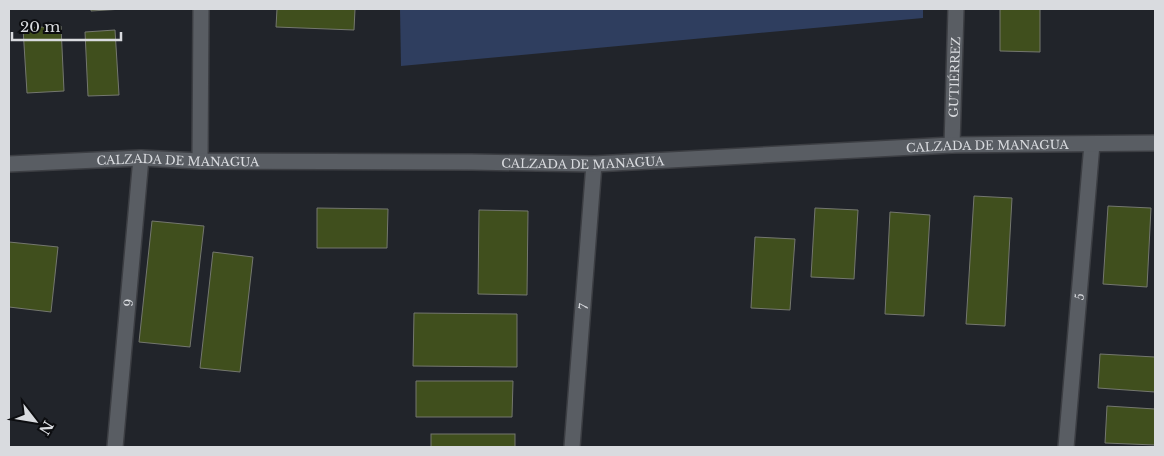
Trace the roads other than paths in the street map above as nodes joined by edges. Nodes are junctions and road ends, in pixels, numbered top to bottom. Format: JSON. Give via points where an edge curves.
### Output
{"nodes":[{"id":1,"x":201,"y":9,"type":"edge"},
{"id":2,"x":956,"y":9,"type":"edge"},
{"id":3,"x":1155,"y":143,"type":"edge"},
{"id":4,"x":1092,"y":144,"type":"junction"},
{"id":5,"x":952,"y":146,"type":"junction"},
{"id":6,"x":141,"y":158,"type":"junction"},
{"id":7,"x":200,"y":161,"type":"junction"},
{"id":8,"x":9,"y":164,"type":"edge"},
{"id":9,"x":594,"y":164,"type":"junction"},
{"id":10,"x":116,"y":447,"type":"edge"},
{"id":11,"x":572,"y":447,"type":"edge"},
{"id":12,"x":1066,"y":447,"type":"edge"}],
"edges":[{"from":1,"to":7,"type":"street"},
{"from":2,"to":5,"type":"street","name":"GUTIÉRREZ"},
{"from":3,"to":4,"type":"street","name":"CALZADA DE MANAGUA"},
{"from":4,"to":5,"type":"street","name":"CALZADA DE MANAGUA"},
{"from":4,"to":12,"type":"street","name":"5"},
{"from":5,"to":9,"type":"street","name":"CALZADA DE MANAGUA"},
{"from":6,"to":7,"type":"street","name":"CALZADA DE MANAGUA"},
{"from":6,"to":8,"type":"street","name":"CALZADA DE MANAGUA"},
{"from":6,"to":10,"type":"street","name":"9"},
{"from":7,"to":9,"type":"street","name":"CALZADA DE MANAGUA"},
{"from":9,"to":11,"type":"street","name":"7"}]}
